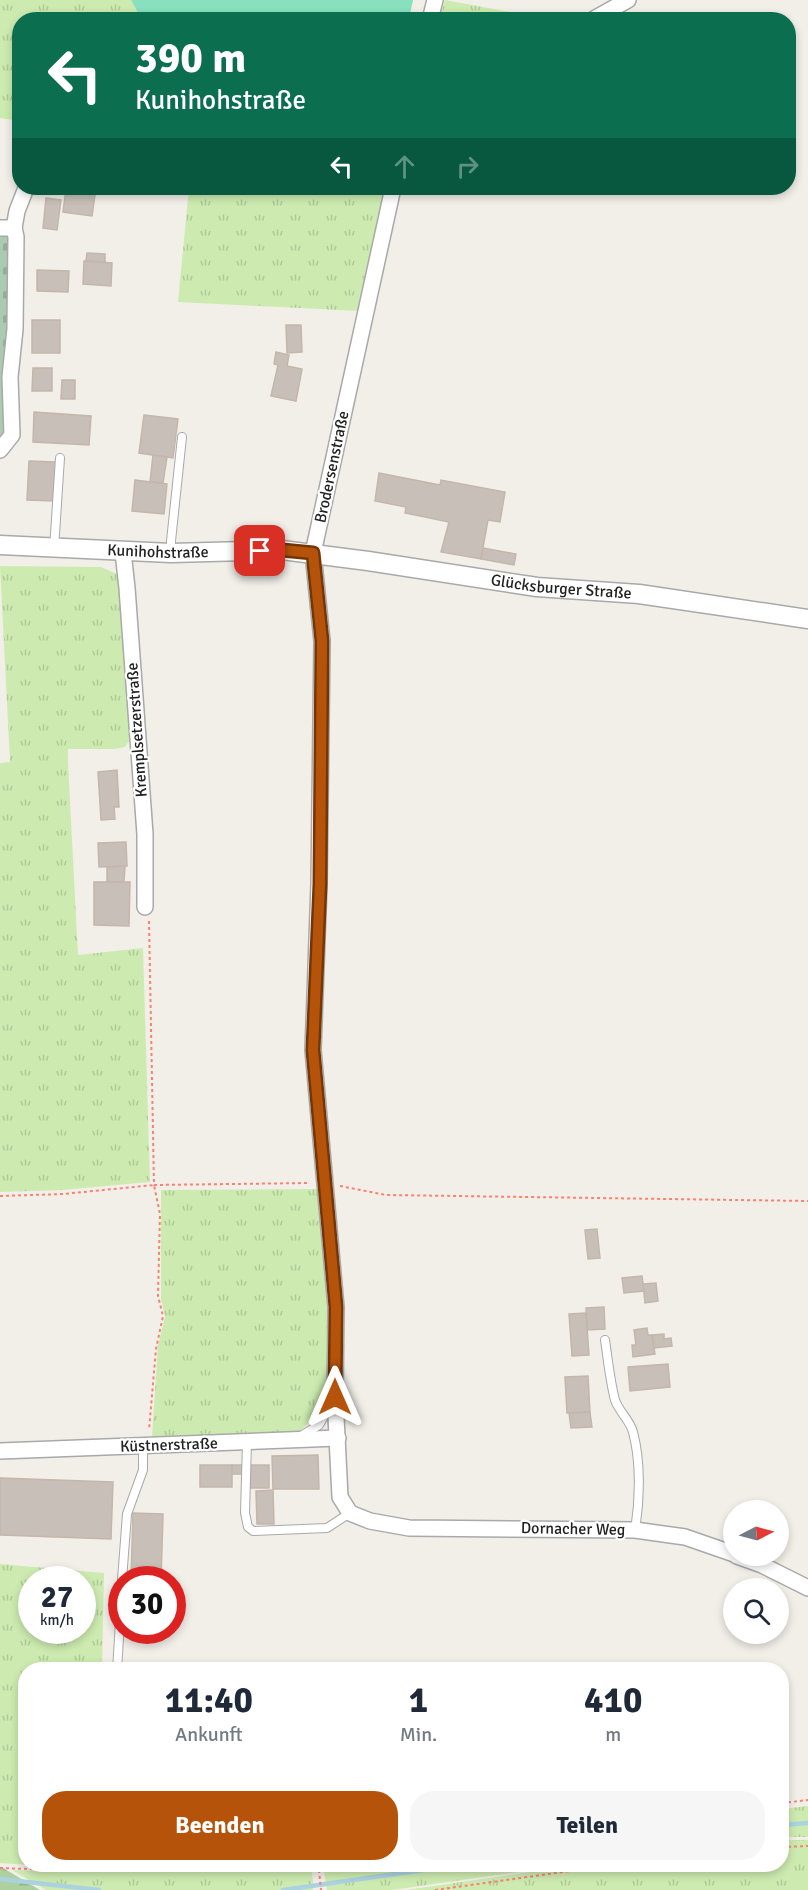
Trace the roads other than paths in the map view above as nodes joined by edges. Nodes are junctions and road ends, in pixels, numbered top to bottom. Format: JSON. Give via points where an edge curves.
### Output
{"nodes":[{"id":1,"x":628,"y":0,"type":"edge"},
{"id":2,"x":606,"y":12,"type":"edge"},
{"id":3,"x":23,"y":195,"type":"edge"},
{"id":4,"x":391,"y":195,"type":"edge"},
{"id":5,"x":7,"y":228,"type":"edge"},
{"id":6,"x":182,"y":436,"type":"dead end"},
{"id":7,"x":0,"y":450,"type":"edge"},
{"id":8,"x":60,"y":458,"type":"dead end"},
{"id":9,"x":0,"y":545,"type":"edge"},
{"id":10,"x":54,"y":549,"type":"junction"},
{"id":11,"x":123,"y":552,"type":"junction"},
{"id":12,"x":171,"y":553,"type":"junction"},
{"id":13,"x":313,"y":553,"type":"junction"},
{"id":14,"x":808,"y":619,"type":"edge"},
{"id":15,"x":145,"y":907,"type":"road end"},
{"id":16,"x":605,"y":1340,"type":"dead end"},
{"id":17,"x":335,"y":1397,"type":"junction"},
{"id":18,"x":338,"y":1438,"type":"junction"},
{"id":19,"x":295,"y":1440,"type":"junction"},
{"id":20,"x":247,"y":1442,"type":"junction"},
{"id":21,"x":143,"y":1445,"type":"junction"},
{"id":22,"x":0,"y":1451,"type":"edge"},
{"id":23,"x":350,"y":1513,"type":"junction"},
{"id":24,"x":635,"y":1530,"type":"junction"},
{"id":25,"x":723,"y":1551,"type":"edge"},
{"id":26,"x":123,"y":1566,"type":"edge"},
{"id":27,"x":766,"y":1566,"type":"edge"},
{"id":28,"x":808,"y":1588,"type":"edge"},
{"id":29,"x":119,"y":1644,"type":"edge"},
{"id":30,"x":117,"y":1662,"type":"edge"}],
"edges":[{"from":1,"to":2,"type":"street"},
{"from":3,"to":5,"type":"street"},
{"from":4,"to":13,"type":"street","name":"Brodersenstraße"},
{"from":5,"to":7,"type":"street","via":[[16,237],[10,377],[12,435]]},
{"from":6,"to":12,"type":"lane"},
{"from":8,"to":10,"type":"lane"},
{"from":9,"to":10,"type":"street","name":"Kunihohstraße"},
{"from":10,"to":11,"type":"street","name":"Kunihohstraße"},
{"from":11,"to":12,"type":"street","name":"Kunihohstraße"},
{"from":11,"to":15,"type":"street","name":"Kremplsetzerstraße","via":[[145,834]]},
{"from":12,"to":13,"type":"street","name":"Kunihohstraße"},
{"from":13,"to":14,"type":"street","name":"Glücksburger Straße","via":[[537,587],[639,594]]},
{"from":13,"to":17,"type":"street","name":"Brodersenstraße","via":[[322,641],[320,884],[313,1050],[336,1307]]},
{"from":16,"to":24,"type":"lane","via":[[618,1408],[633,1431],[639,1483]]},
{"from":17,"to":18,"type":"street","name":"Brodersenstraße"},
{"from":17,"to":19,"type":"lane","via":[[319,1425]]},
{"from":18,"to":19,"type":"street","name":"Küstnerstraße"},
{"from":18,"to":23,"type":"street","name":"Brodersenstraße","via":[[340,1497]]},
{"from":19,"to":20,"type":"street","name":"Küstnerstraße"},
{"from":20,"to":21,"type":"street","name":"Küstnerstraße"},
{"from":20,"to":23,"type":"lane","via":[[245,1513],[253,1531],[327,1528]]},
{"from":21,"to":22,"type":"street","name":"Küstnerstraße"},
{"from":21,"to":26,"type":"lane","via":[[142,1470],[127,1514]]},
{"from":23,"to":24,"type":"street","name":"Dornacher Weg","via":[[408,1528]]},
{"from":24,"to":25,"type":"street","name":"Dornacher Weg","via":[[685,1537]]},
{"from":27,"to":28,"type":"street","name":"Dornacher Weg"},
{"from":29,"to":30,"type":"lane"}]}
